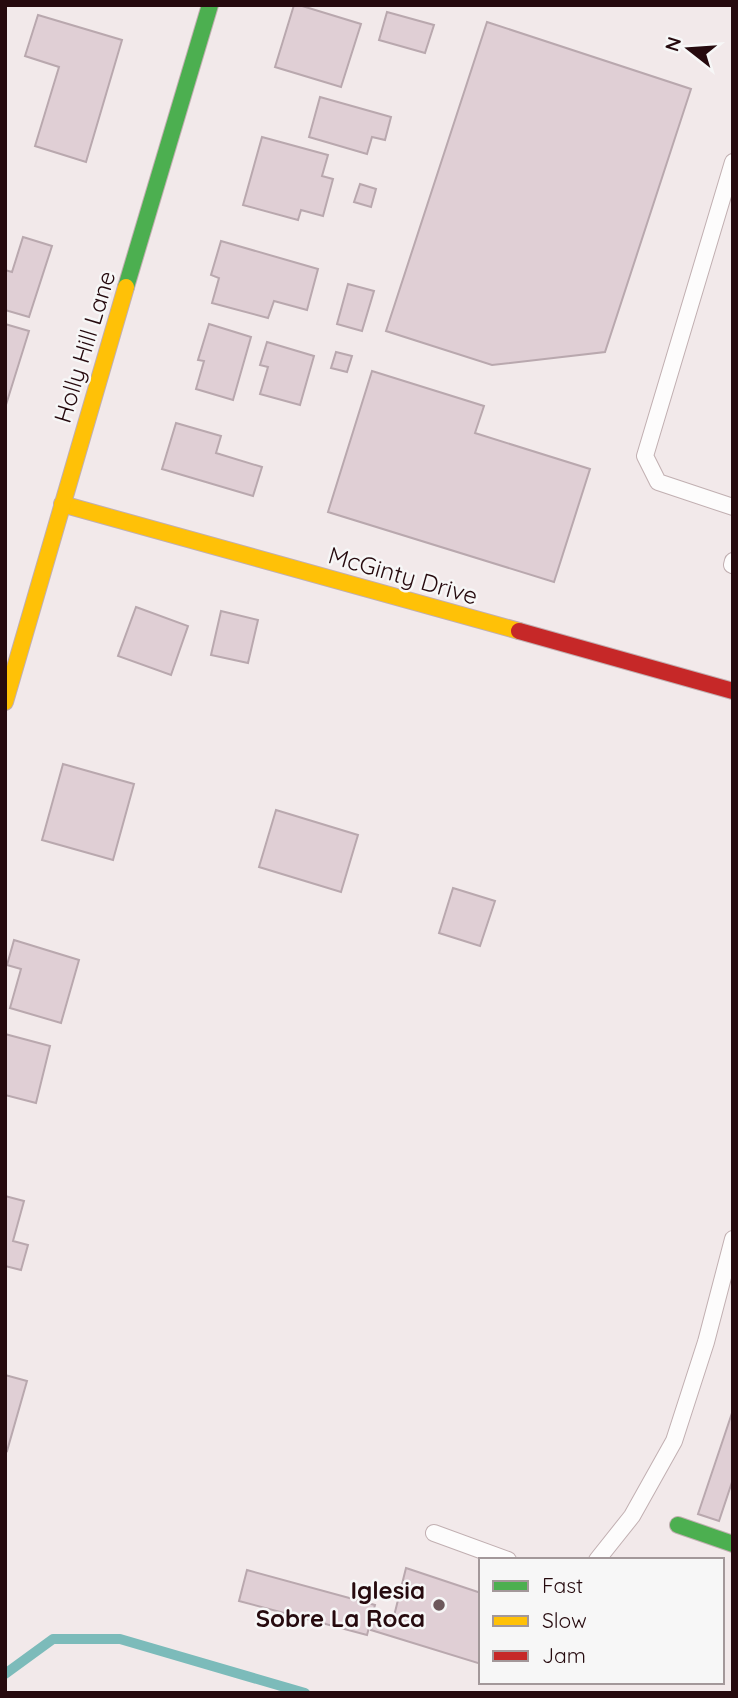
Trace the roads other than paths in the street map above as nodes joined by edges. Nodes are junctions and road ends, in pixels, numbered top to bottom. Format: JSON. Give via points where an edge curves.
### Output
{"nodes":[{"id":1,"x":210,"y":5,"type":"edge"},
{"id":2,"x":733,"y":162,"type":"edge"},
{"id":3,"x":62,"y":504,"type":"junction"},
{"id":4,"x":733,"y":507,"type":"edge"},
{"id":5,"x":733,"y":691,"type":"edge"},
{"id":6,"x":5,"y":702,"type":"edge"},
{"id":7,"x":733,"y":1239,"type":"edge"},
{"id":8,"x":678,"y":1525,"type":"dead end"},
{"id":9,"x":434,"y":1533,"type":"dead end"},
{"id":10,"x":733,"y":1544,"type":"edge"},
{"id":11,"x":503,"y":1558,"type":"edge"},
{"id":12,"x":599,"y":1558,"type":"edge"}],
"edges":[{"from":1,"to":3,"type":"street","name":"Holly Hill Lane"},
{"from":2,"to":4,"type":"lane","via":[[645,456],[658,482]]},
{"from":3,"to":5,"type":"street","name":"McGinty Drive"},
{"from":3,"to":6,"type":"street","name":"Holly Hill Lane"},
{"from":7,"to":12,"type":"lane","via":[[674,1441],[632,1516]]},
{"from":8,"to":10,"type":"street"},
{"from":9,"to":11,"type":"lane"}]}
